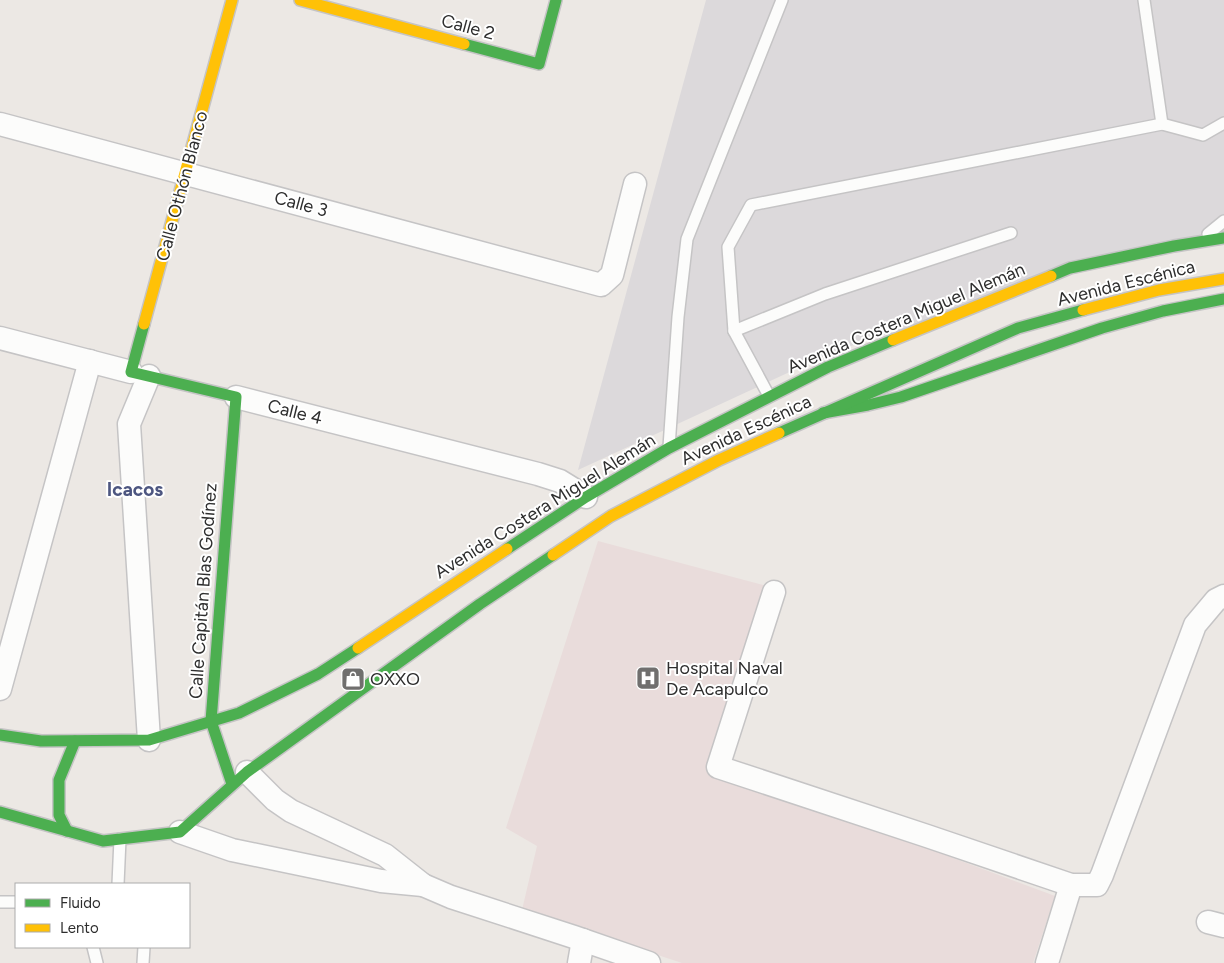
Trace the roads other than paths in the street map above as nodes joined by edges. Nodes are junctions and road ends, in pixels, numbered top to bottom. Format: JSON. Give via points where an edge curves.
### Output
{"nodes":[{"id":1,"x":232,"y":0,"type":"edge"},
{"id":2,"x":300,"y":0,"type":"edge"},
{"id":3,"x":556,"y":0,"type":"edge"},
{"id":4,"x":782,"y":0,"type":"edge"},
{"id":5,"x":1144,"y":0,"type":"edge"},
{"id":6,"x":344,"y":6,"type":"edge"},
{"id":7,"x":1224,"y":123,"type":"edge"},
{"id":8,"x":0,"y":124,"type":"edge"},
{"id":9,"x":1162,"y":124,"type":"junction"},
{"id":10,"x":185,"y":173,"type":"junction"},
{"id":11,"x":634,"y":184,"type":"dead end"},
{"id":12,"x":1224,"y":221,"type":"edge"},
{"id":13,"x":1011,"y":233,"type":"dead end"},
{"id":14,"x":1224,"y":238,"type":"edge"},
{"id":15,"x":1197,"y":242,"type":"junction"},
{"id":16,"x":1224,"y":279,"type":"edge"},
{"id":17,"x":1224,"y":299,"type":"edge"},
{"id":18,"x":734,"y":331,"type":"junction"},
{"id":19,"x":0,"y":338,"type":"edge"},
{"id":20,"x":90,"y":361,"type":"junction"},
{"id":21,"x":140,"y":374,"type":"junction"},
{"id":22,"x":768,"y":396,"type":"junction"},
{"id":23,"x":236,"y":397,"type":"junction"},
{"id":24,"x":823,"y":413,"type":"junction"},
{"id":25,"x":669,"y":448,"type":"junction"},
{"id":26,"x":586,"y":496,"type":"junction"},
{"id":27,"x":774,"y":592,"type":"dead end"},
{"id":28,"x":1224,"y":596,"type":"edge"},
{"id":29,"x":0,"y":689,"type":"edge"},
{"id":30,"x":211,"y":721,"type":"junction"},
{"id":31,"x":0,"y":736,"type":"edge"},
{"id":32,"x":149,"y":740,"type":"junction"},
{"id":33,"x":75,"y":741,"type":"junction"},
{"id":34,"x":240,"y":778,"type":"junction"},
{"id":35,"x":0,"y":812,"type":"edge"},
{"id":36,"x":67,"y":831,"type":"junction"},
{"id":37,"x":180,"y":832,"type":"junction"},
{"id":38,"x":120,"y":839,"type":"junction"},
{"id":39,"x":118,"y":883,"type":"edge"},
{"id":40,"x":423,"y":885,"type":"junction"},
{"id":41,"x":1071,"y":885,"type":"junction"},
{"id":42,"x":0,"y":902,"type":"edge"},
{"id":43,"x":15,"y":902,"type":"edge"},
{"id":44,"x":583,"y":940,"type":"junction"},
{"id":45,"x":93,"y":948,"type":"edge"},
{"id":46,"x":144,"y":948,"type":"edge"},
{"id":47,"x":97,"y":963,"type":"edge"},
{"id":48,"x":142,"y":963,"type":"edge"},
{"id":49,"x":579,"y":963,"type":"edge"},
{"id":50,"x":649,"y":963,"type":"edge"},
{"id":51,"x":1048,"y":963,"type":"edge"}],
"edges":[{"from":1,"to":10,"type":"main road","name":"Calle Othón Blanco"},
{"from":2,"to":6,"type":"main road","name":"Calle 2"},
{"from":3,"to":6,"type":"main road","name":"Calle 2","via":[[539,64]]},
{"from":4,"to":25,"type":"lane","via":[[688,239],[678,317]]},
{"from":5,"to":9,"type":"lane"},
{"from":7,"to":9,"type":"lane","via":[[1203,135]]},
{"from":8,"to":10,"type":"street","name":"Calle 3"},
{"from":9,"to":18,"type":"lane","via":[[751,205],[728,247]]},
{"from":10,"to":11,"type":"street","name":"Calle 3","via":[[601,285],[612,274]]},
{"from":10,"to":21,"type":"main road","name":"Calle Othón Blanco"},
{"from":12,"to":15,"type":"lane"},
{"from":13,"to":18,"type":"lane","via":[[825,294]]},
{"from":14,"to":15,"type":"main road","name":"Avenida Costera Miguel Alemán"},
{"from":15,"to":22,"type":"main road","name":"Avenida Costera Miguel Alemán","via":[[1070,268],[828,367]]},
{"from":16,"to":24,"type":"main road","name":"Avenida Escénica","via":[[1159,290],[1018,328]]},
{"from":17,"to":24,"type":"main road","via":[[1146,315],[912,394]]},
{"from":18,"to":22,"type":"lane"},
{"from":19,"to":20,"type":"street","name":"Calle 4"},
{"from":20,"to":21,"type":"street","name":"Calle 4"},
{"from":20,"to":29,"type":"street"},
{"from":21,"to":23,"type":"main road","name":"Calle 4"},
{"from":21,"to":32,"type":"street","via":[[129,424]]},
{"from":22,"to":25,"type":"main road","name":"Avenida Costera Miguel Alemán"},
{"from":23,"to":26,"type":"street","name":"Calle 4","via":[[538,474],[560,481]]},
{"from":23,"to":30,"type":"main road","name":"Calle Capitán Blas Godínez"},
{"from":24,"to":34,"type":"main road","name":"Avenida Escénica","via":[[719,460],[611,516],[480,604]]},
{"from":25,"to":26,"type":"main road","name":"Avenida Costera Miguel Alemán"},
{"from":26,"to":30,"type":"main road","name":"Avenida Costera Miguel Alemán","via":[[318,674],[239,713]]},
{"from":27,"to":41,"type":"street","via":[[718,767]]},
{"from":28,"to":41,"type":"street","via":[[1216,600],[1195,625],[1097,885]]},
{"from":30,"to":32,"type":"main road","name":"Avenida Costera Miguel Alemán"},
{"from":30,"to":34,"type":"main road","name":"Calle Capitán Blas Godínez"},
{"from":31,"to":33,"type":"main road","name":"Avenida Costera Miguel Alemán"},
{"from":32,"to":33,"type":"main road","name":"Avenida Costera Miguel Alemán"},
{"from":33,"to":36,"type":"main road","via":[[59,780],[59,815]]},
{"from":34,"to":37,"type":"main road"},
{"from":34,"to":40,"type":"street","via":[[291,811],[385,854]]},
{"from":35,"to":36,"type":"main road"},
{"from":36,"to":38,"type":"main road","via":[[103,841]]},
{"from":37,"to":38,"type":"main road"},
{"from":37,"to":40,"type":"street","via":[[232,850],[381,881]]},
{"from":38,"to":39,"type":"lane"},
{"from":40,"to":44,"type":"street"},
{"from":41,"to":51,"type":"street"},
{"from":42,"to":43,"type":"lane"},
{"from":44,"to":49,"type":"street"},
{"from":44,"to":50,"type":"street"},
{"from":45,"to":47,"type":"lane"},
{"from":46,"to":48,"type":"lane"}]}
